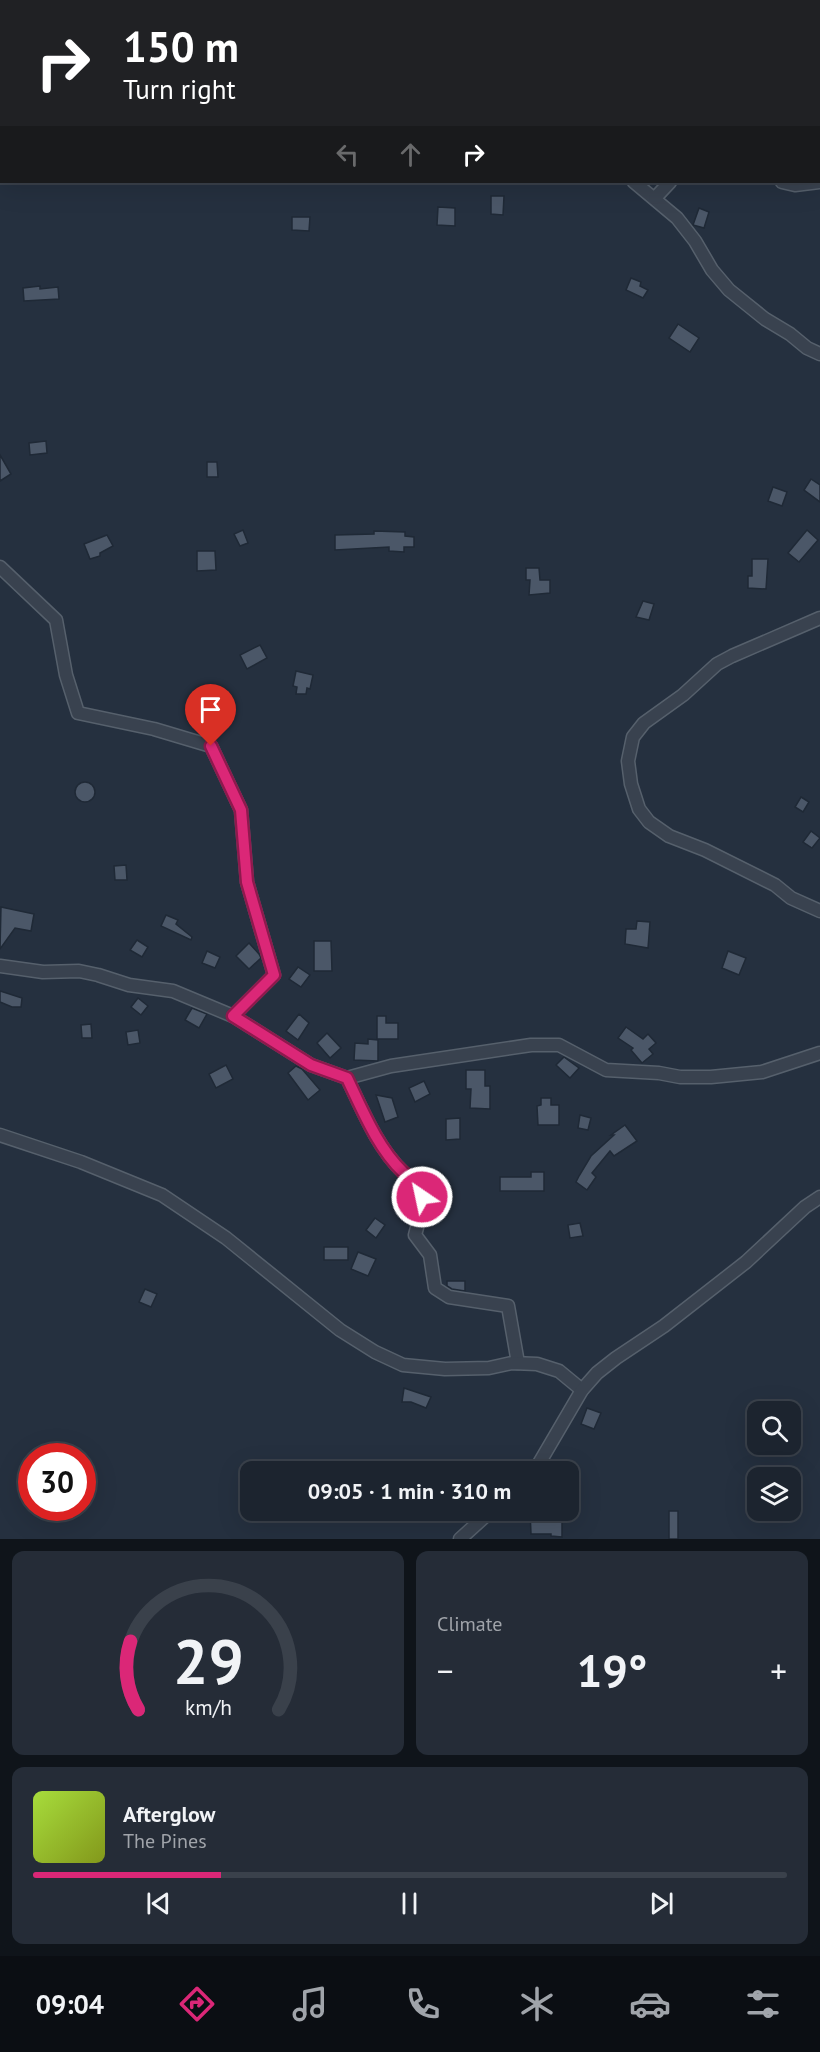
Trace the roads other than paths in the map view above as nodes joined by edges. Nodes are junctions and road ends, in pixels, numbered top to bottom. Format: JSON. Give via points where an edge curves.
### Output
{"nodes":[{"id":1,"x":635,"y":183,"type":"edge"},
{"id":2,"x":669,"y":183,"type":"edge"},
{"id":3,"x":786,"y":183,"type":"edge"},
{"id":4,"x":812,"y":183,"type":"edge"},
{"id":5,"x":656,"y":198,"type":"junction"},
{"id":6,"x":820,"y":354,"type":"edge"},
{"id":7,"x":0,"y":567,"type":"edge"},
{"id":8,"x":820,"y":618,"type":"edge"},
{"id":9,"x":820,"y":911,"type":"edge"},
{"id":10,"x":0,"y":966,"type":"edge"},
{"id":11,"x":233,"y":1016,"type":"junction"},
{"id":12,"x":820,"y":1053,"type":"edge"},
{"id":13,"x":347,"y":1078,"type":"junction"},
{"id":14,"x":0,"y":1135,"type":"edge"},
{"id":15,"x":820,"y":1197,"type":"edge"},
{"id":16,"x":518,"y":1363,"type":"junction"},
{"id":17,"x":582,"y":1390,"type":"junction"},
{"id":18,"x":540,"y":1461,"type":"edge"},
{"id":19,"x":480,"y":1521,"type":"edge"},
{"id":20,"x":460,"y":1539,"type":"edge"}],
"edges":[{"from":1,"to":5,"type":"street"},
{"from":2,"to":5,"type":"street"},
{"from":3,"to":4,"type":"street"},
{"from":5,"to":6,"type":"street","via":[[682,224],[729,290],[765,319]]},
{"from":7,"to":11,"type":"street","via":[[56,620],[66,675],[78,712],[211,746],[241,810],[247,882],[274,975]]},
{"from":8,"to":9,"type":"street","via":[[717,664],[644,723],[633,737],[628,761],[641,814],[649,822],[669,836],[705,850]]},
{"from":10,"to":11,"type":"street","via":[[79,972],[173,991]]},
{"from":11,"to":13,"type":"street","via":[[311,1065]]},
{"from":12,"to":13,"type":"street","via":[[762,1072],[680,1077],[606,1070],[559,1045],[531,1045],[391,1065]]},
{"from":13,"to":16,"type":"street","via":[[387,1152],[403,1172],[423,1185],[415,1235],[430,1255],[435,1288],[449,1297],[508,1306]]},
{"from":14,"to":16,"type":"street","via":[[162,1195],[226,1238],[340,1330],[403,1365],[445,1369]]},
{"from":15,"to":17,"type":"street","via":[[746,1262],[611,1362]]},
{"from":16,"to":17,"type":"street","via":[[550,1367]]},
{"from":17,"to":18,"type":"street"},
{"from":19,"to":20,"type":"street"}]}
